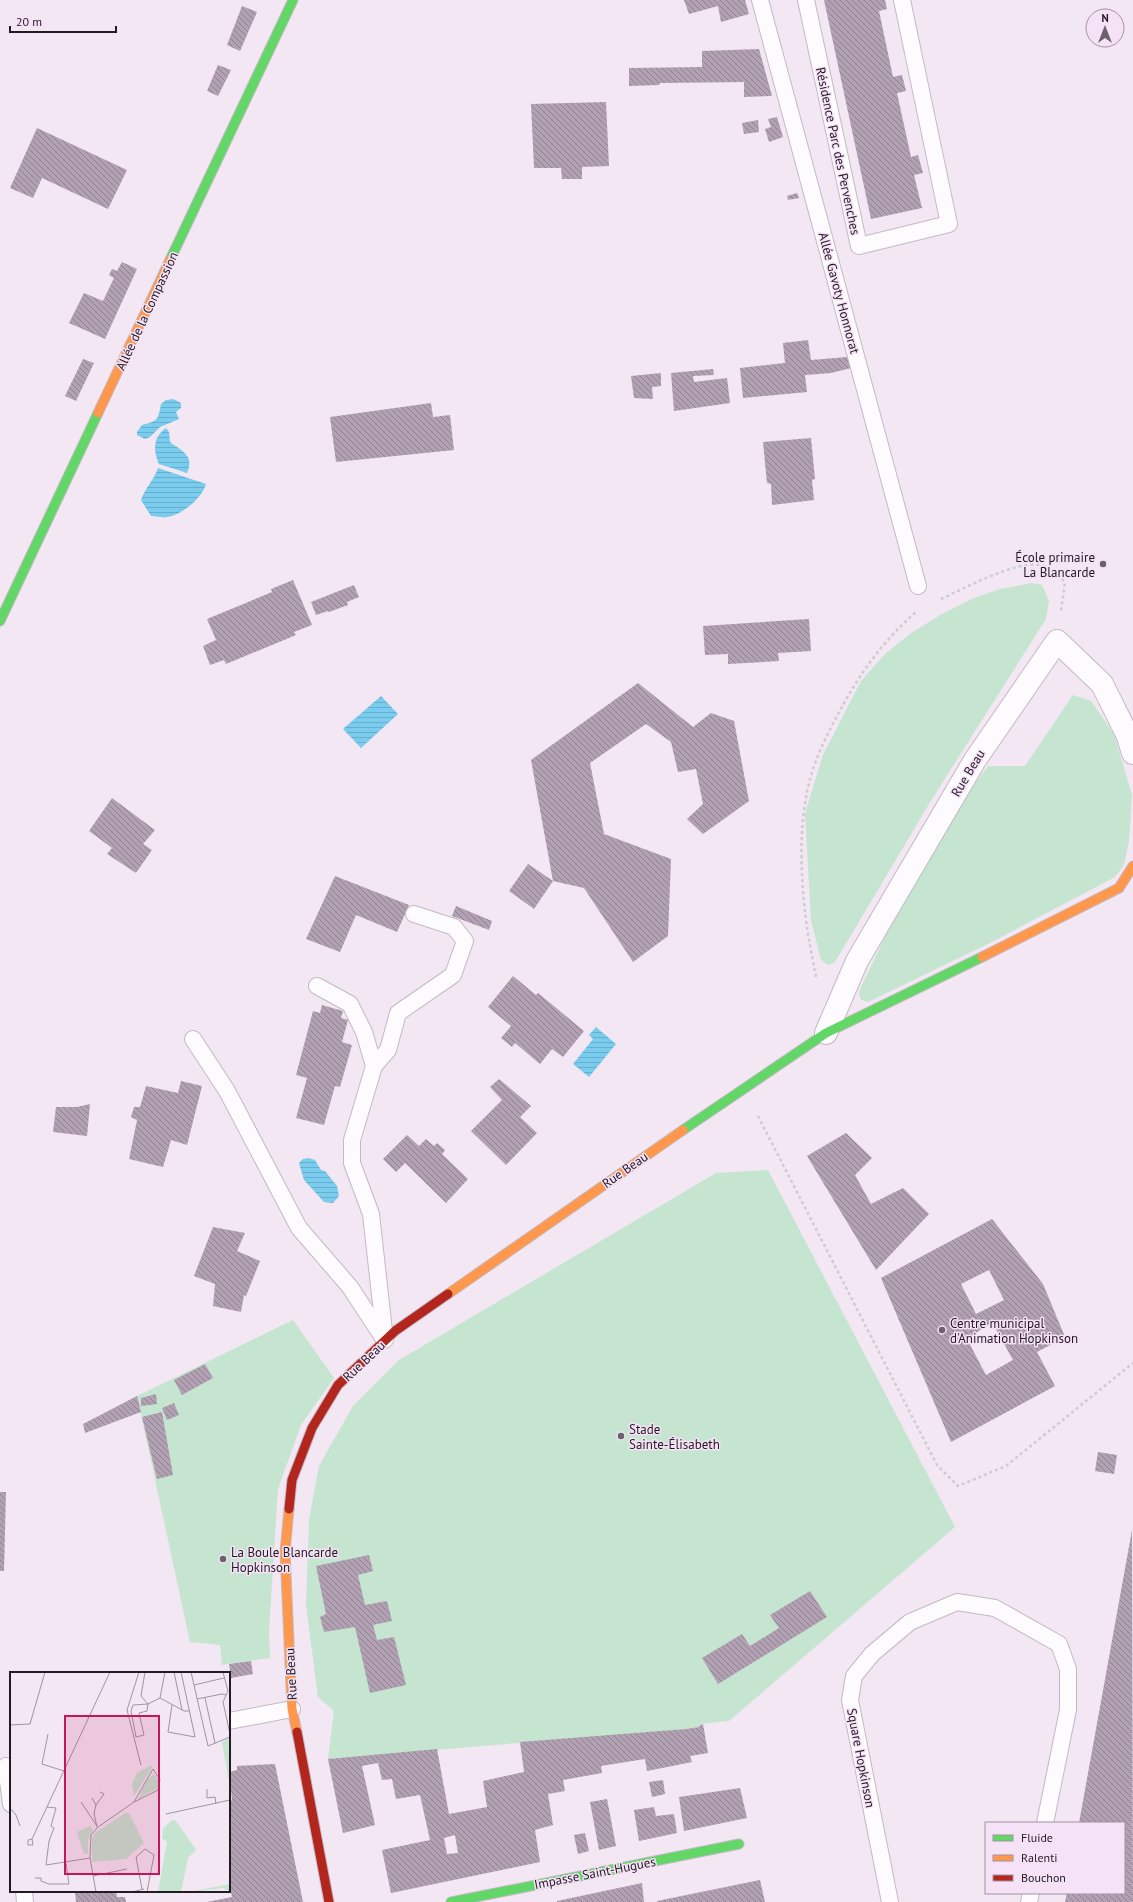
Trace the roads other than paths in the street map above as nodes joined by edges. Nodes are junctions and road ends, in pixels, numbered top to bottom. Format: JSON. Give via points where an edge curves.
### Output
{"nodes":[{"id":1,"x":293,"y":0,"type":"edge"},
{"id":2,"x":760,"y":0,"type":"edge"},
{"id":3,"x":806,"y":0,"type":"edge"},
{"id":4,"x":902,"y":0,"type":"edge"},
{"id":5,"x":918,"y":586,"type":"dead end"},
{"id":6,"x":0,"y":622,"type":"edge"},
{"id":7,"x":1133,"y":753,"type":"edge"},
{"id":8,"x":1133,"y":866,"type":"edge"},
{"id":9,"x":414,"y":914,"type":"dead end"},
{"id":10,"x":317,"y":986,"type":"dead end"},
{"id":11,"x":826,"y":1033,"type":"junction"},
{"id":12,"x":193,"y":1039,"type":"dead end"},
{"id":13,"x":374,"y":1066,"type":"junction"},
{"id":14,"x":385,"y":1340,"type":"junction"},
{"id":15,"x":292,"y":1709,"type":"junction"},
{"id":16,"x":230,"y":1721,"type":"edge"},
{"id":17,"x":6,"y":1766,"type":"edge"},
{"id":18,"x":10,"y":1796,"type":"edge"},
{"id":19,"x":1045,"y":1822,"type":"edge"},
{"id":20,"x":739,"y":1844,"type":"dead end"},
{"id":21,"x":24,"y":1892,"type":"edge"},
{"id":22,"x":25,"y":1902,"type":"edge"},
{"id":23,"x":329,"y":1902,"type":"edge"},
{"id":24,"x":451,"y":1902,"type":"edge"},
{"id":25,"x":890,"y":1902,"type":"edge"}],
"edges":[{"from":1,"to":6,"type":"street","name":"Allée de la Compassion"},
{"from":2,"to":5,"type":"lane","name":"Allée Gavoty Honnorat"},
{"from":3,"to":4,"type":"lane","name":"Résidence Parc des Pervenches","via":[[859,246],[949,224]]},
{"from":7,"to":11,"type":"street","name":"Rue Beau","via":[[1127,734],[1102,684],[1057,641],[975,760],[857,961]]},
{"from":8,"to":11,"type":"street","name":"Rue Beau","via":[[1119,888]]},
{"from":9,"to":13,"type":"lane","via":[[454,927],[465,941],[453,975],[398,1013],[388,1050]]},
{"from":10,"to":13,"type":"lane","via":[[350,1004],[364,1032]]},
{"from":11,"to":14,"type":"street","name":"Rue Beau","via":[[476,1274]]},
{"from":12,"to":14,"type":"lane","via":[[227,1091],[299,1228],[350,1287]]},
{"from":13,"to":14,"type":"lane","via":[[352,1140],[352,1163],[372,1214]]},
{"from":14,"to":15,"type":"street","name":"Rue Beau","via":[[338,1385],[312,1428],[292,1480],[285,1552]]},
{"from":15,"to":16,"type":"lane"},
{"from":15,"to":23,"type":"street","name":"Rue Beau"},
{"from":17,"to":18,"type":"lane"},
{"from":19,"to":25,"type":"lane","name":"Square Hopkinson","via":[[1068,1710],[1068,1669],[1059,1644],[995,1608],[957,1602],[910,1622],[872,1654],[854,1676],[850,1700]]},
{"from":20,"to":24,"type":"street","name":"Impasse Saint-Hugues"},
{"from":21,"to":22,"type":"lane"}]}
